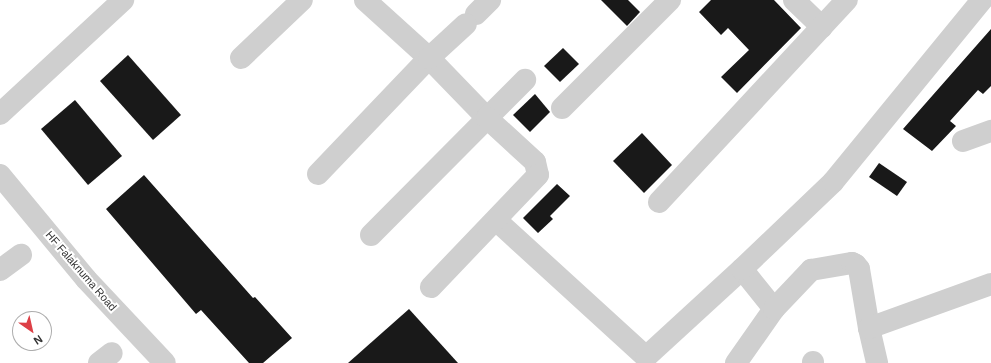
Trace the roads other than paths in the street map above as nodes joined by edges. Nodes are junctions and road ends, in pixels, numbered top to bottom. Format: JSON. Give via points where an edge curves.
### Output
{"nodes":[{"id":1,"x":123,"y":0,"type":"edge"},
{"id":2,"x":302,"y":0,"type":"edge"},
{"id":3,"x":670,"y":0,"type":"edge"},
{"id":4,"x":794,"y":0,"type":"edge"},
{"id":5,"x":847,"y":0,"type":"edge"},
{"id":6,"x":982,"y":0,"type":"edge"},
{"id":7,"x":379,"y":4,"type":"edge"},
{"id":8,"x":478,"y":12,"type":"edge"},
{"id":9,"x":822,"y":27,"type":"junction"},
{"id":10,"x":241,"y":58,"type":"dead end"},
{"id":11,"x":429,"y":58,"type":"junction"},
{"id":12,"x":525,"y":80,"type":"dead end"},
{"id":13,"x":562,"y":108,"type":"dead end"},
{"id":14,"x":0,"y":114,"type":"edge"},
{"id":15,"x":487,"y":118,"type":"junction"},
{"id":16,"x":991,"y":131,"type":"edge"},
{"id":17,"x":964,"y":141,"type":"dead end"},
{"id":18,"x":318,"y":174,"type":"dead end"},
{"id":19,"x":0,"y":175,"type":"edge"},
{"id":20,"x":659,"y":202,"type":"dead end"},
{"id":21,"x":497,"y":221,"type":"junction"},
{"id":22,"x":371,"y":235,"type":"dead end"},
{"id":23,"x":21,"y":255,"type":"dead end"},
{"id":24,"x":742,"y":269,"type":"junction"},
{"id":25,"x":0,"y":270,"type":"edge"},
{"id":26,"x":991,"y":284,"type":"edge"},
{"id":27,"x":431,"y":287,"type":"dead end"},
{"id":28,"x":774,"y":310,"type":"junction"},
{"id":29,"x":869,"y":328,"type":"junction"},
{"id":30,"x":648,"y":360,"type":"edge"},
{"id":31,"x":165,"y":363,"type":"edge"},
{"id":32,"x":736,"y":363,"type":"edge"},
{"id":33,"x":877,"y":363,"type":"edge"}],
"edges":[{"from":1,"to":14,"type":"street"},
{"from":2,"to":10,"type":"street"},
{"from":3,"to":13,"type":"street"},
{"from":4,"to":9,"type":"street"},
{"from":5,"to":9,"type":"street"},
{"from":6,"to":24,"type":"street","via":[[833,182]]},
{"from":7,"to":11,"type":"street"},
{"from":8,"to":11,"type":"street"},
{"from":9,"to":20,"type":"street"},
{"from":11,"to":15,"type":"street"},
{"from":11,"to":18,"type":"street"},
{"from":12,"to":15,"type":"street"},
{"from":15,"to":21,"type":"street","via":[[535,162],[538,169],[534,181]]},
{"from":15,"to":22,"type":"street"},
{"from":16,"to":17,"type":"street"},
{"from":19,"to":31,"type":"street","name":"HF Falaknuma Road","via":[[86,279]]},
{"from":21,"to":27,"type":"street"},
{"from":21,"to":30,"type":"street"},
{"from":23,"to":25,"type":"street"},
{"from":24,"to":28,"type":"street"},
{"from":24,"to":30,"type":"street"},
{"from":26,"to":29,"type":"street"},
{"from":28,"to":29,"type":"street","via":[[806,272],[852,263],[859,269]]},
{"from":28,"to":32,"type":"street"},
{"from":29,"to":33,"type":"street"}]}
